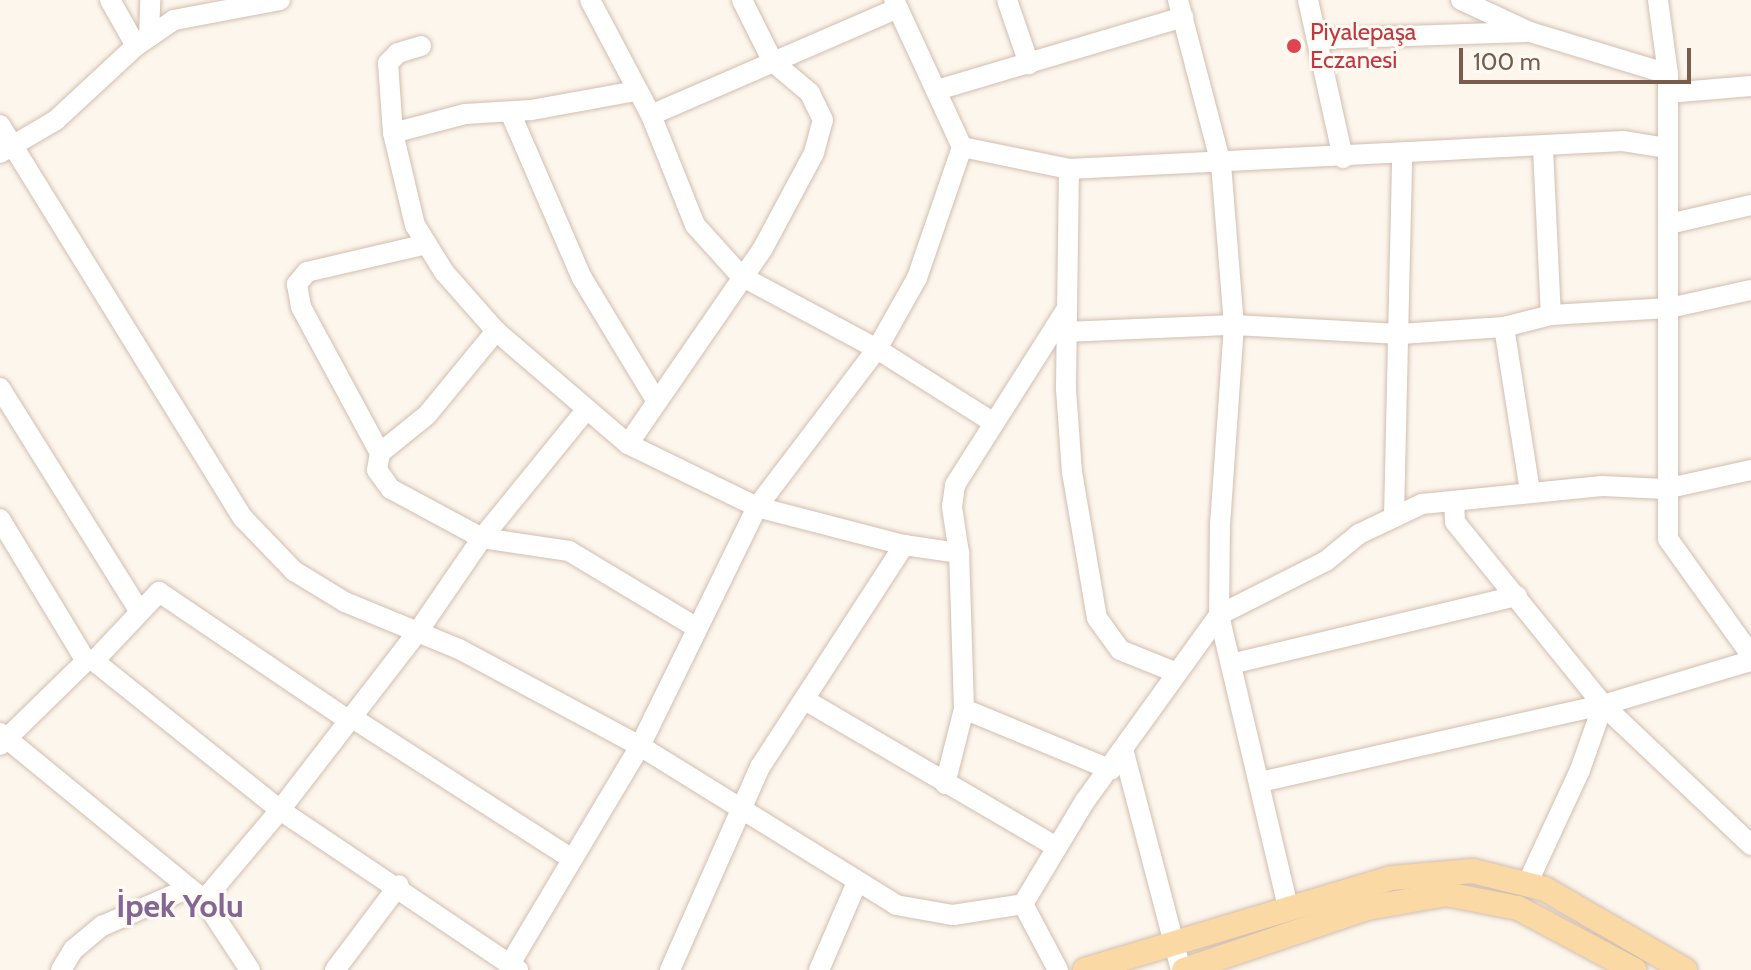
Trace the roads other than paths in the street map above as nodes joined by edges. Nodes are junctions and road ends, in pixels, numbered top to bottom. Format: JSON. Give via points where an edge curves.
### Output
{"nodes":[{"id":1,"x":110,"y":0,"type":"edge"},
{"id":2,"x":150,"y":0,"type":"edge"},
{"id":3,"x":280,"y":0,"type":"edge"},
{"id":4,"x":590,"y":0,"type":"edge"},
{"id":5,"x":742,"y":0,"type":"edge"},
{"id":6,"x":1007,"y":0,"type":"edge"},
{"id":7,"x":1308,"y":0,"type":"edge"},
{"id":8,"x":1461,"y":0,"type":"edge"},
{"id":9,"x":1658,"y":0,"type":"edge"},
{"id":10,"x":896,"y":4,"type":"edge"},
{"id":11,"x":1180,"y":9,"type":"edge"},
{"id":12,"x":1530,"y":32,"type":"junction"},
{"id":13,"x":1317,"y":39,"type":"junction"},
{"id":14,"x":142,"y":41,"type":"junction"},
{"id":15,"x":421,"y":46,"type":"dead end"},
{"id":16,"x":773,"y":62,"type":"junction"},
{"id":17,"x":1029,"y":64,"type":"junction"},
{"id":18,"x":1668,"y":83,"type":"junction"},
{"id":19,"x":1751,"y":86,"type":"edge"},
{"id":20,"x":937,"y":90,"type":"junction"},
{"id":21,"x":636,"y":91,"type":"junction"},
{"id":22,"x":510,"y":112,"type":"junction"},
{"id":23,"x":651,"y":115,"type":"junction"},
{"id":24,"x":0,"y":125,"type":"edge"},
{"id":25,"x":393,"y":133,"type":"junction"},
{"id":26,"x":962,"y":147,"type":"junction"},
{"id":27,"x":1543,"y":148,"type":"junction"},
{"id":28,"x":1667,"y":148,"type":"junction"},
{"id":29,"x":6,"y":149,"type":"edge"},
{"id":30,"x":1402,"y":156,"type":"junction"},
{"id":31,"x":1343,"y":158,"type":"junction"},
{"id":32,"x":1221,"y":164,"type":"junction"},
{"id":33,"x":1069,"y":169,"type":"junction"},
{"id":34,"x":1751,"y":205,"type":"edge"},
{"id":35,"x":1669,"y":224,"type":"junction"},
{"id":36,"x":427,"y":244,"type":"junction"},
{"id":37,"x":741,"y":276,"type":"junction"},
{"id":38,"x":1751,"y":290,"type":"edge"},
{"id":39,"x":1071,"y":302,"type":"junction"},
{"id":40,"x":1669,"y":308,"type":"junction"},
{"id":41,"x":1551,"y":315,"type":"junction"},
{"id":42,"x":1234,"y":325,"type":"junction"},
{"id":43,"x":1504,"y":327,"type":"junction"},
{"id":44,"x":496,"y":331,"type":"junction"},
{"id":45,"x":1064,"y":332,"type":"junction"},
{"id":46,"x":1400,"y":334,"type":"junction"},
{"id":47,"x":877,"y":349,"type":"junction"},
{"id":48,"x":0,"y":388,"type":"edge"},
{"id":49,"x":656,"y":400,"type":"junction"},
{"id":50,"x":586,"y":410,"type":"junction"},
{"id":51,"x":994,"y":423,"type":"junction"},
{"id":52,"x":628,"y":444,"type":"junction"},
{"id":53,"x":380,"y":453,"type":"junction"},
{"id":54,"x":1751,"y":470,"type":"edge"},
{"id":55,"x":1665,"y":489,"type":"junction"},
{"id":56,"x":1530,"y":492,"type":"junction"},
{"id":57,"x":1454,"y":501,"type":"junction"},
{"id":58,"x":757,"y":507,"type":"junction"},
{"id":59,"x":1394,"y":517,"type":"junction"},
{"id":60,"x":0,"y":519,"type":"edge"},
{"id":61,"x":482,"y":538,"type":"junction"},
{"id":62,"x":904,"y":545,"type":"junction"},
{"id":63,"x":959,"y":553,"type":"junction"},
{"id":64,"x":1517,"y":596,"type":"junction"},
{"id":65,"x":140,"y":612,"type":"junction"},
{"id":66,"x":1219,"y":615,"type":"junction"},
{"id":67,"x":697,"y":628,"type":"junction"},
{"id":68,"x":419,"y":630,"type":"junction"},
{"id":69,"x":1751,"y":658,"type":"edge"},
{"id":70,"x":90,"y":661,"type":"junction"},
{"id":71,"x":1231,"y":664,"type":"junction"},
{"id":72,"x":1177,"y":673,"type":"junction"},
{"id":73,"x":805,"y":700,"type":"junction"},
{"id":74,"x":1603,"y":705,"type":"junction"},
{"id":75,"x":964,"y":709,"type":"junction"},
{"id":76,"x":349,"y":718,"type":"junction"},
{"id":77,"x":2,"y":738,"type":"edge"},
{"id":78,"x":640,"y":746,"type":"junction"},
{"id":79,"x":1123,"y":749,"type":"junction"},
{"id":80,"x":1111,"y":770,"type":"junction"},
{"id":81,"x":1260,"y":782,"type":"junction"},
{"id":82,"x":945,"y":784,"type":"junction"},
{"id":83,"x":280,"y":810,"type":"junction"},
{"id":84,"x":740,"y":810,"type":"junction"},
{"id":85,"x":1751,"y":845,"type":"edge"},
{"id":86,"x":1055,"y":846,"type":"junction"},
{"id":87,"x":572,"y":859,"type":"junction"},
{"id":88,"x":857,"y":882,"type":"junction"},
{"id":89,"x":1528,"y":882,"type":"junction"},
{"id":90,"x":399,"y":885,"type":"junction"},
{"id":91,"x":196,"y":894,"type":"junction"},
{"id":92,"x":1023,"y":904,"type":"junction"},
{"id":93,"x":1289,"y":910,"type":"junction"},
{"id":94,"x":1176,"y":946,"type":"junction"},
{"id":95,"x":514,"y":967,"type":"edge"},
{"id":96,"x":61,"y":970,"type":"edge"},
{"id":97,"x":250,"y":970,"type":"edge"},
{"id":98,"x":335,"y":970,"type":"edge"},
{"id":99,"x":670,"y":970,"type":"edge"},
{"id":100,"x":819,"y":970,"type":"edge"},
{"id":101,"x":1058,"y":970,"type":"edge"},
{"id":102,"x":1085,"y":970,"type":"edge"},
{"id":103,"x":1183,"y":970,"type":"edge"},
{"id":104,"x":1634,"y":970,"type":"edge"},
{"id":105,"x":1685,"y":970,"type":"edge"}],
"edges":[{"from":1,"to":14,"type":"street"},
{"from":2,"to":14,"type":"street"},
{"from":3,"to":14,"type":"street","via":[[174,20]]},
{"from":4,"to":21,"type":"street"},
{"from":5,"to":16,"type":"street"},
{"from":6,"to":17,"type":"street"},
{"from":7,"to":13,"type":"street"},
{"from":8,"to":12,"type":"street"},
{"from":9,"to":18,"type":"street"},
{"from":10,"to":16,"type":"street"},
{"from":10,"to":20,"type":"street"},
{"from":11,"to":17,"type":"street"},
{"from":11,"to":32,"type":"street"},
{"from":12,"to":13,"type":"street"},
{"from":12,"to":18,"type":"street"},
{"from":13,"to":31,"type":"street"},
{"from":14,"to":29,"type":"street","via":[[56,120]]},
{"from":15,"to":25,"type":"street","via":[[398,53],[388,63]]},
{"from":16,"to":23,"type":"street"},
{"from":16,"to":37,"type":"street","via":[[810,93],[823,120],[814,153],[762,250]]},
{"from":17,"to":20,"type":"street"},
{"from":18,"to":19,"type":"street"},
{"from":18,"to":28,"type":"street"},
{"from":20,"to":26,"type":"street"},
{"from":21,"to":22,"type":"street"},
{"from":21,"to":23,"type":"street"},
{"from":22,"to":25,"type":"street","via":[[465,114]]},
{"from":22,"to":49,"type":"street","via":[[582,278]]},
{"from":23,"to":37,"type":"street","via":[[695,225]]},
{"from":24,"to":29,"type":"street"},
{"from":25,"to":36,"type":"street","via":[[415,225]]},
{"from":26,"to":33,"type":"street"},
{"from":26,"to":47,"type":"street","via":[[917,278]]},
{"from":27,"to":28,"type":"street","via":[[1623,141]]},
{"from":27,"to":30,"type":"street"},
{"from":27,"to":41,"type":"street"},
{"from":28,"to":35,"type":"street"},
{"from":29,"to":68,"type":"street","via":[[243,518],[294,571],[345,602]]},
{"from":30,"to":31,"type":"street"},
{"from":30,"to":46,"type":"street"},
{"from":31,"to":32,"type":"street"},
{"from":32,"to":33,"type":"street"},
{"from":32,"to":42,"type":"street"},
{"from":33,"to":39,"type":"street"},
{"from":34,"to":35,"type":"street"},
{"from":35,"to":40,"type":"street"},
{"from":36,"to":44,"type":"street","via":[[444,272]]},
{"from":36,"to":53,"type":"street","via":[[307,272],[297,284],[301,307]]},
{"from":37,"to":47,"type":"street"},
{"from":37,"to":49,"type":"street"},
{"from":38,"to":40,"type":"street"},
{"from":39,"to":45,"type":"street"},
{"from":39,"to":51,"type":"street"},
{"from":40,"to":41,"type":"street"},
{"from":40,"to":55,"type":"street"},
{"from":41,"to":43,"type":"street"},
{"from":42,"to":45,"type":"street"},
{"from":42,"to":46,"type":"street"},
{"from":42,"to":66,"type":"street"},
{"from":43,"to":46,"type":"street"},
{"from":43,"to":56,"type":"street"},
{"from":44,"to":50,"type":"street"},
{"from":44,"to":53,"type":"street","via":[[427,415]]},
{"from":45,"to":72,"type":"street","via":[[1072,472],[1097,618],[1120,650]]},
{"from":46,"to":59,"type":"street"},
{"from":47,"to":51,"type":"street"},
{"from":47,"to":58,"type":"street"},
{"from":48,"to":65,"type":"street"},
{"from":49,"to":52,"type":"street"},
{"from":50,"to":52,"type":"street"},
{"from":50,"to":61,"type":"street"},
{"from":51,"to":63,"type":"street","via":[[955,485],[952,507]]},
{"from":52,"to":58,"type":"street"},
{"from":53,"to":61,"type":"street","via":[[377,470],[391,489]]},
{"from":54,"to":55,"type":"street"},
{"from":55,"to":56,"type":"street","via":[[1602,486]]},
{"from":55,"to":69,"type":"street","via":[[1668,539]]},
{"from":56,"to":57,"type":"street"},
{"from":57,"to":59,"type":"street","via":[[1422,504]]},
{"from":57,"to":64,"type":"street","via":[[1455,522]]},
{"from":58,"to":62,"type":"street"},
{"from":58,"to":67,"type":"street"},
{"from":59,"to":66,"type":"street","via":[[1359,534],[1326,561]]},
{"from":60,"to":70,"type":"street"},
{"from":61,"to":67,"type":"street","via":[[569,551]]},
{"from":61,"to":68,"type":"street"},
{"from":62,"to":63,"type":"street"},
{"from":62,"to":73,"type":"street"},
{"from":63,"to":75,"type":"street"},
{"from":64,"to":71,"type":"street"},
{"from":64,"to":74,"type":"street"},
{"from":65,"to":70,"type":"street"},
{"from":65,"to":76,"type":"street","via":[[159,592]]},
{"from":66,"to":71,"type":"street"},
{"from":66,"to":72,"type":"street"},
{"from":67,"to":78,"type":"street"},
{"from":68,"to":76,"type":"street"},
{"from":68,"to":78,"type":"street"},
{"from":69,"to":74,"type":"street"},
{"from":70,"to":77,"type":"street"},
{"from":70,"to":83,"type":"street"},
{"from":71,"to":81,"type":"street"},
{"from":72,"to":79,"type":"street"},
{"from":73,"to":82,"type":"street"},
{"from":73,"to":84,"type":"street","via":[[760,767]]},
{"from":74,"to":81,"type":"street"},
{"from":74,"to":85,"type":"street"},
{"from":74,"to":89,"type":"street","via":[[1580,770]]},
{"from":75,"to":80,"type":"street"},
{"from":75,"to":82,"type":"street"},
{"from":76,"to":83,"type":"street"},
{"from":76,"to":87,"type":"street"},
{"from":77,"to":91,"type":"street"},
{"from":78,"to":84,"type":"street"},
{"from":78,"to":87,"type":"street"},
{"from":79,"to":80,"type":"street"},
{"from":79,"to":94,"type":"street"},
{"from":80,"to":86,"type":"street"},
{"from":81,"to":93,"type":"street"},
{"from":82,"to":86,"type":"street"},
{"from":83,"to":90,"type":"street"},
{"from":83,"to":91,"type":"street"},
{"from":84,"to":88,"type":"street"},
{"from":84,"to":99,"type":"street"},
{"from":86,"to":92,"type":"street"},
{"from":87,"to":95,"type":"street"},
{"from":88,"to":92,"type":"street","via":[[896,905],[925,913],[991,913]]},
{"from":88,"to":100,"type":"street"},
{"from":89,"to":93,"type":"main road","via":[[1473,871],[1417,874]]},
{"from":89,"to":105,"type":"main road"},
{"from":90,"to":95,"type":"street"},
{"from":90,"to":98,"type":"street"},
{"from":91,"to":96,"type":"street","via":[[102,926],[73,950]]},
{"from":91,"to":97,"type":"street","via":[[225,925]]},
{"from":92,"to":101,"type":"street"},
{"from":93,"to":94,"type":"main road"},
{"from":94,"to":102,"type":"main road"},
{"from":94,"to":103,"type":"street"},
{"from":103,"to":104,"type":"main road","via":[[1367,908],[1446,894],[1527,911]]}]}
